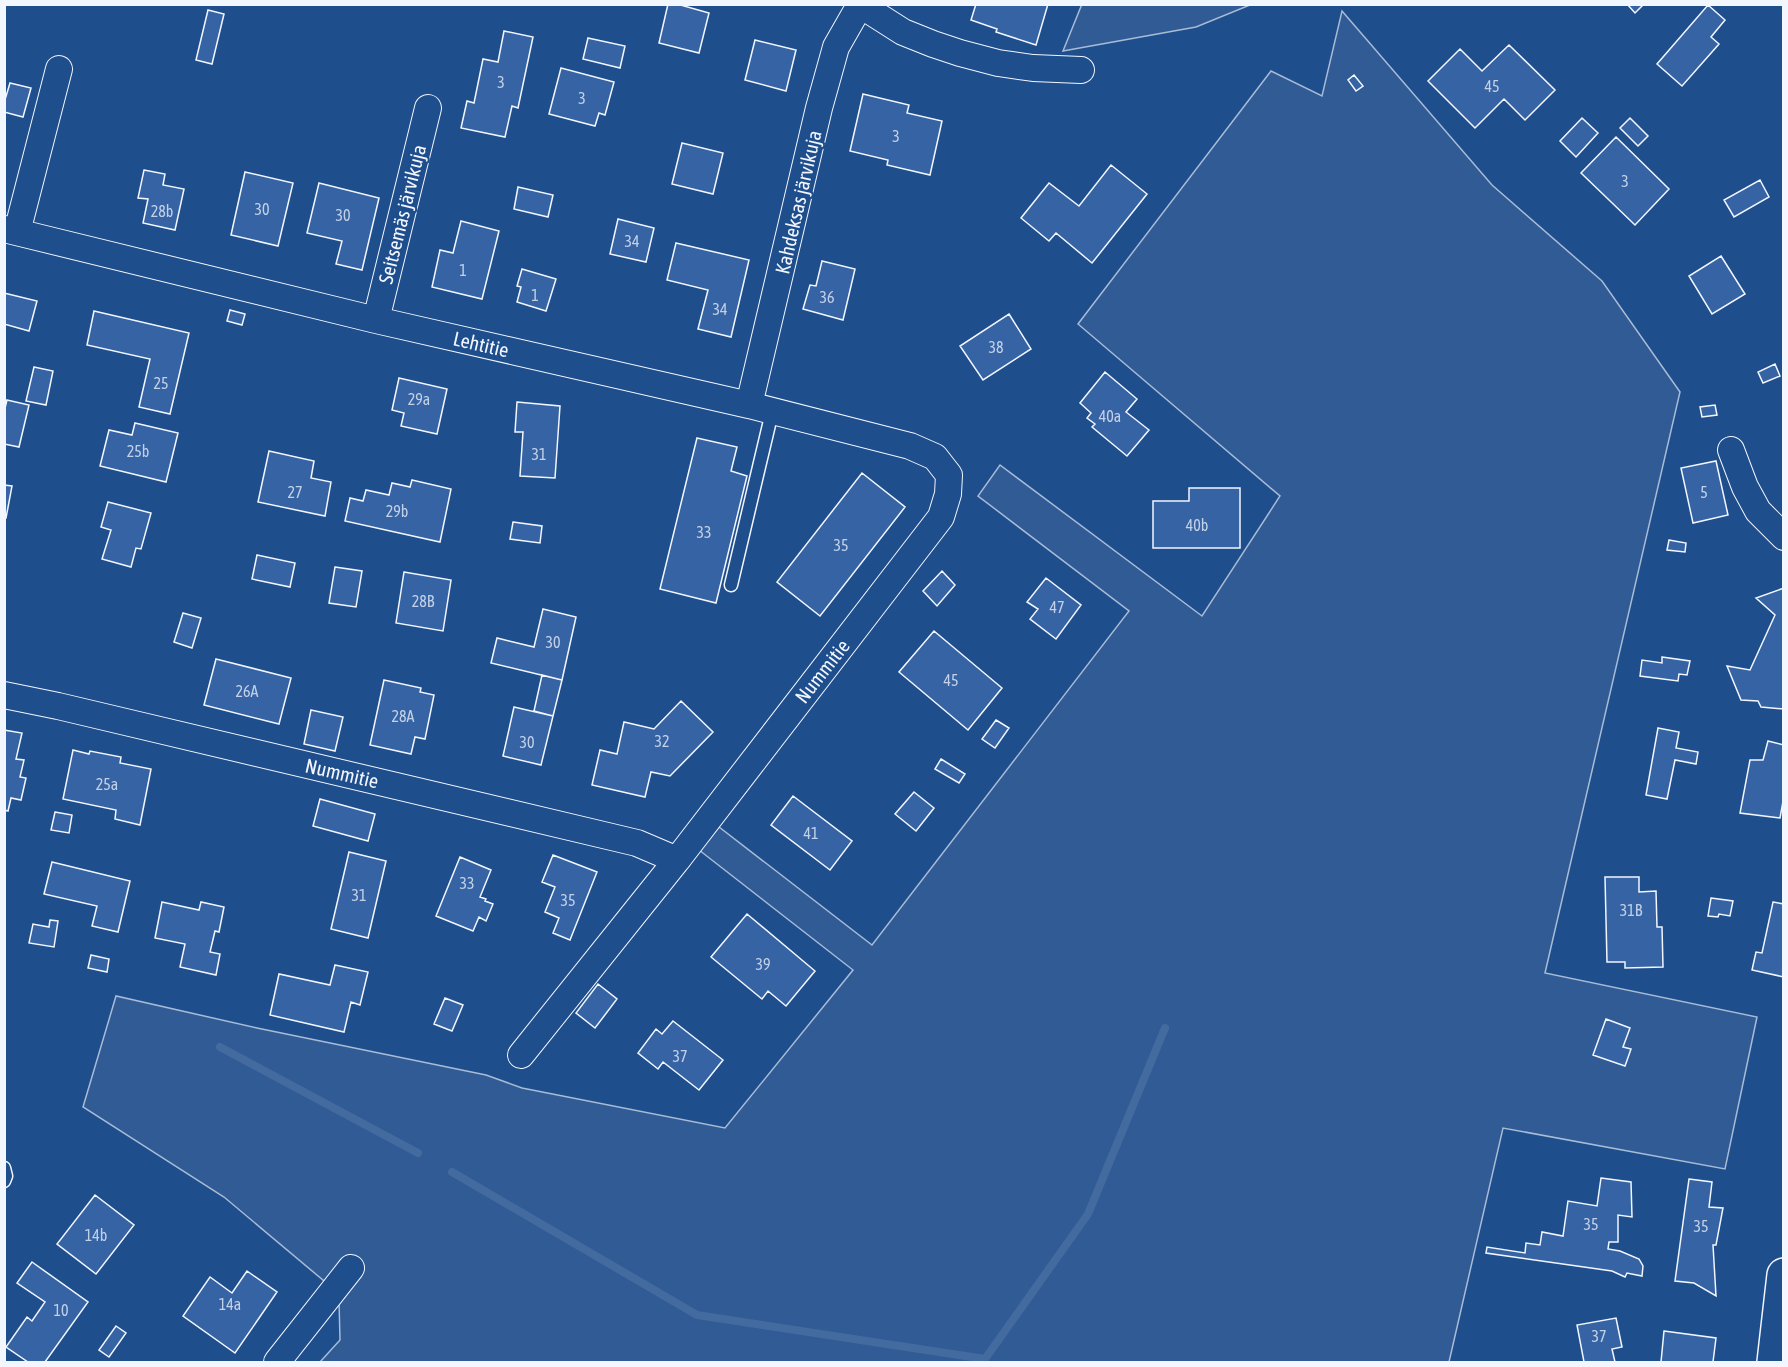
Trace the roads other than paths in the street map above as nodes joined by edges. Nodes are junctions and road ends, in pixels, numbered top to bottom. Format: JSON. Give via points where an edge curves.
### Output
{"nodes":[{"id":1,"x":860,"y":5,"type":"edge"},
{"id":2,"x":59,"y":69,"type":"dead end"},
{"id":3,"x":1081,"y":70,"type":"dead end"},
{"id":4,"x":428,"y":108,"type":"dead end"},
{"id":5,"x":11,"y":231,"type":"edge"},
{"id":6,"x":376,"y":320,"type":"junction"},
{"id":7,"x":760,"y":408,"type":"junction"},
{"id":8,"x":1731,"y":450,"type":"dead end"},
{"id":9,"x":949,"y":475,"type":"joint"},
{"id":10,"x":1784,"y":537,"type":"edge"},
{"id":11,"x":731,"y":585,"type":"dead end"},
{"id":12,"x":4,"y":695,"type":"edge"},
{"id":13,"x":677,"y":860,"type":"junction"},
{"id":14,"x":521,"y":1055,"type":"dead end"},
{"id":15,"x":4,"y":1168,"type":"edge"},
{"id":16,"x":4,"y":1181,"type":"edge"},
{"id":17,"x":351,"y":1268,"type":"dead end"},
{"id":18,"x":1784,"y":1275,"type":"edge"},
{"id":19,"x":1777,"y":1360,"type":"edge"},
{"id":20,"x":277,"y":1362,"type":"edge"}],
"edges":[{"from":1,"to":3,"type":"street","via":[[903,32],[960,53],[1033,68]]},
{"from":1,"to":7,"type":"street","name":"Kahdeksas järvikuja","via":[[836,47],[819,108]]},
{"from":2,"to":5,"type":"street"},
{"from":4,"to":6,"type":"street","name":"Seitsemäs järvikuja"},
{"from":5,"to":6,"type":"street","name":"Lehtitie"},
{"from":6,"to":7,"type":"street","name":"Lehtitie"},
{"from":7,"to":9,"type":"street","name":"Lehtitie","via":[[910,446],[935,457]]},
{"from":7,"to":11,"type":"lane"},
{"from":8,"to":10,"type":"street","via":[[1758,511]]},
{"from":9,"to":13,"type":"street","name":"Nummitie","via":[[941,517]]},
{"from":12,"to":13,"type":"street","name":"Nummitie","via":[[637,843]]},
{"from":13,"to":14,"type":"street","name":"Nummitie"},
{"from":15,"to":16,"type":"lane"},
{"from":17,"to":20,"type":"street"},
{"from":18,"to":19,"type":"street"}]}
